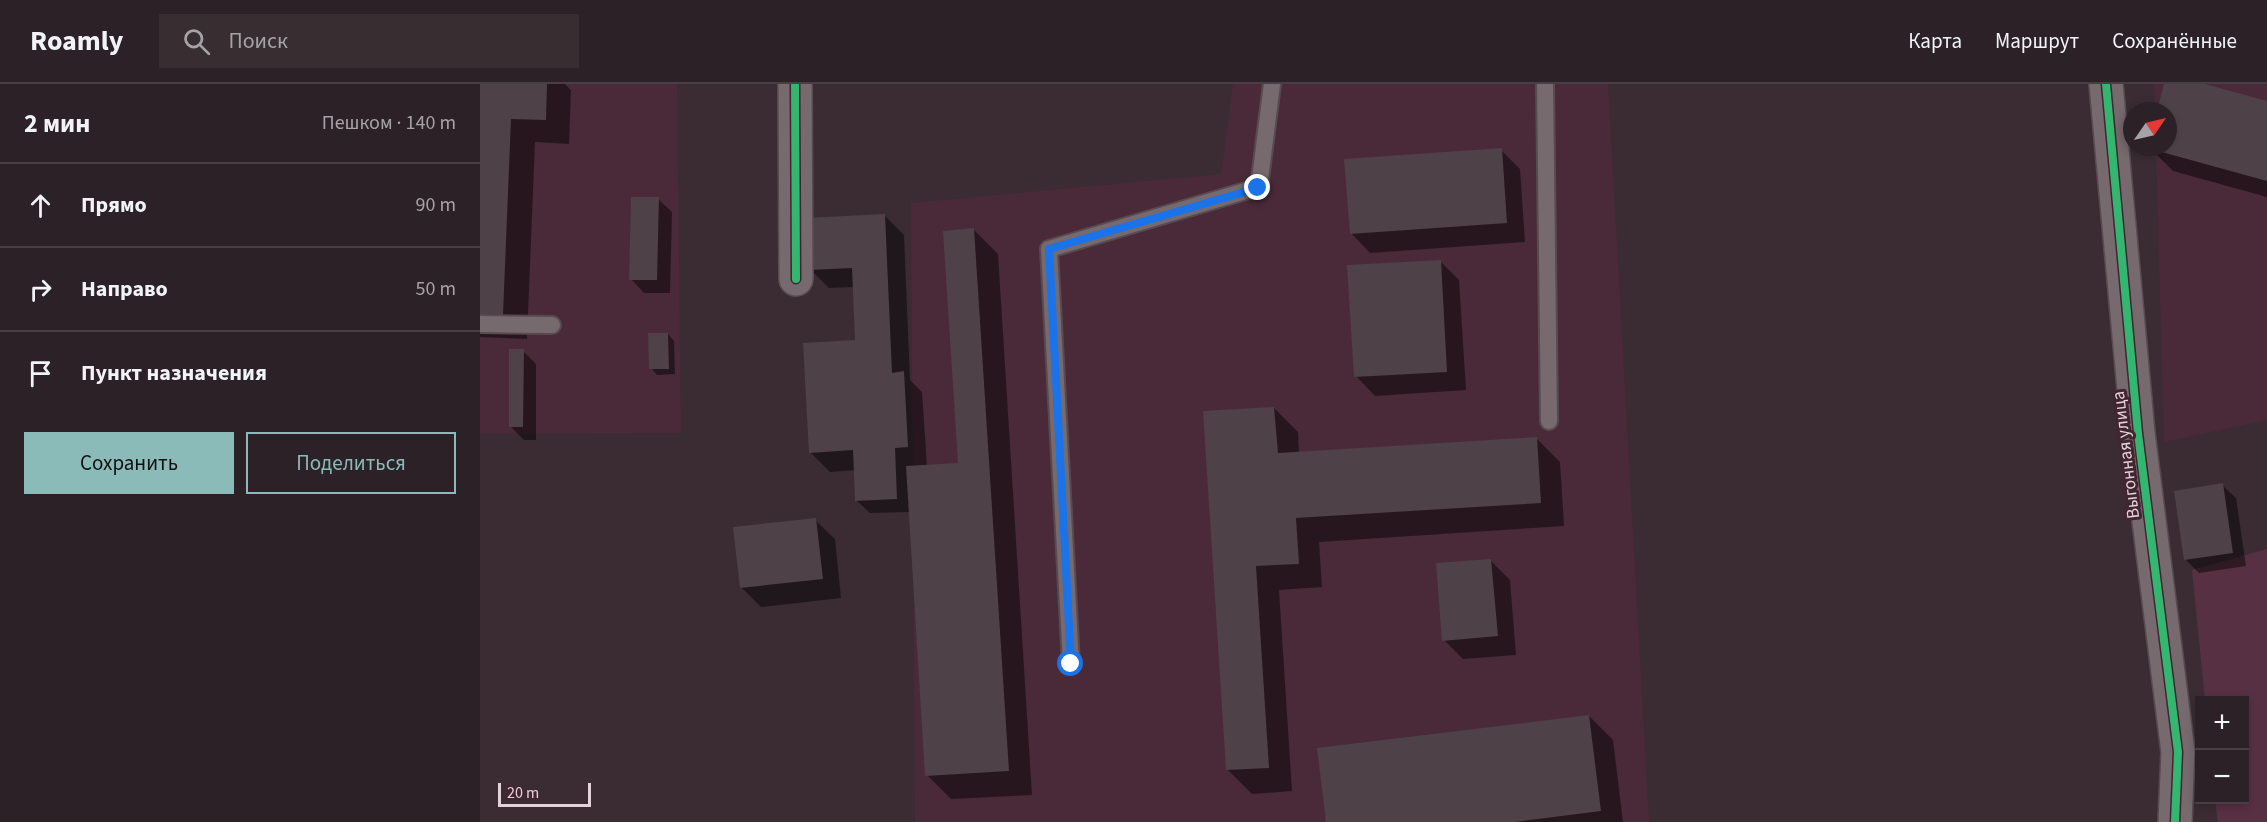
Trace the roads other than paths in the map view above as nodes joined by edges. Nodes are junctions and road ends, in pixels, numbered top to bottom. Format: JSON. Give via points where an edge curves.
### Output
{"nodes":[{"id":1,"x":795,"y":84,"type":"edge"},
{"id":2,"x":1272,"y":84,"type":"edge"},
{"id":3,"x":1545,"y":84,"type":"edge"},
{"id":4,"x":2106,"y":84,"type":"edge"},
{"id":5,"x":796,"y":279,"type":"dead end"},
{"id":6,"x":480,"y":324,"type":"edge"},
{"id":7,"x":552,"y":325,"type":"dead end"},
{"id":8,"x":1549,"y":421,"type":"dead end"},
{"id":9,"x":1071,"y":664,"type":"dead end"},
{"id":10,"x":2175,"y":822,"type":"edge"}],
"edges":[{"from":1,"to":5,"type":"street"},
{"from":2,"to":9,"type":"lane","via":[[1258,188],[1049,249]]},
{"from":3,"to":8,"type":"lane"},
{"from":4,"to":10,"type":"street","name":"Выгонная улица","via":[[2138,433],[2178,752]]},
{"from":6,"to":7,"type":"lane"}]}
